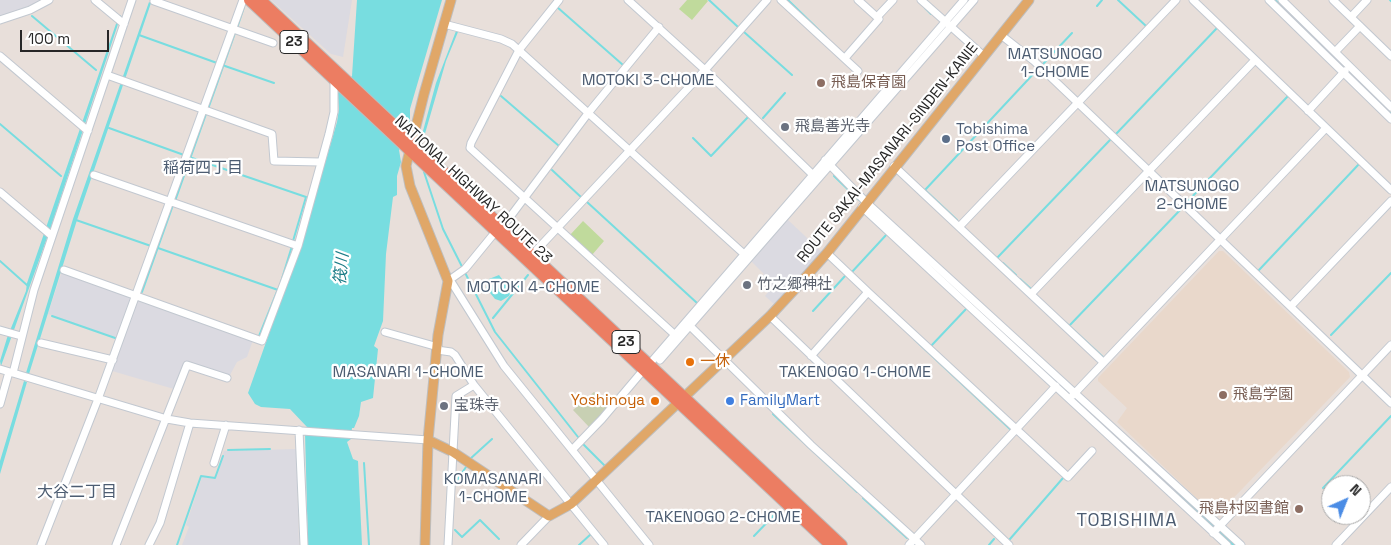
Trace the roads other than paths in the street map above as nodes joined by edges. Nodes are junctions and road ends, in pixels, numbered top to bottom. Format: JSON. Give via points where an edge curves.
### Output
{"nodes":[{"id":1,"x":49,"y":0,"type":"edge"},
{"id":2,"x":95,"y":0,"type":"edge"},
{"id":3,"x":132,"y":0,"type":"edge"},
{"id":4,"x":243,"y":0,"type":"edge"},
{"id":5,"x":249,"y":0,"type":"edge"},
{"id":6,"x":261,"y":0,"type":"edge"},
{"id":7,"x":450,"y":0,"type":"edge"},
{"id":8,"x":559,"y":0,"type":"edge"},
{"id":9,"x":628,"y":0,"type":"edge"},
{"id":10,"x":767,"y":0,"type":"edge"},
{"id":11,"x":781,"y":0,"type":"edge"},
{"id":12,"x":858,"y":0,"type":"edge"},
{"id":13,"x":893,"y":0,"type":"edge"},
{"id":14,"x":921,"y":0,"type":"edge"},
{"id":15,"x":964,"y":0,"type":"edge"},
{"id":16,"x":974,"y":0,"type":"edge"},
{"id":17,"x":1029,"y":0,"type":"edge"},
{"id":18,"x":1176,"y":0,"type":"edge"},
{"id":19,"x":1194,"y":0,"type":"edge"},
{"id":20,"x":1270,"y":0,"type":"edge"},
{"id":21,"x":1282,"y":0,"type":"edge"},
{"id":22,"x":1333,"y":0,"type":"edge"},
{"id":23,"x":1367,"y":0,"type":"edge"},
{"id":24,"x":154,"y":1,"type":"edge"},
{"id":25,"x":877,"y":17,"type":"junction"},
{"id":26,"x":1351,"y":17,"type":"junction"},
{"id":27,"x":0,"y":20,"type":"edge"},
{"id":28,"x":120,"y":21,"type":"junction"},
{"id":29,"x":444,"y":24,"type":"junction"},
{"id":30,"x":948,"y":24,"type":"junction"},
{"id":31,"x":1360,"y":26,"type":"junction"},
{"id":32,"x":659,"y":28,"type":"junction"},
{"id":33,"x":232,"y":29,"type":"junction"},
{"id":34,"x":1001,"y":35,"type":"junction"},
{"id":35,"x":272,"y":44,"type":"dead end"},
{"id":36,"x":519,"y":50,"type":"junction"},
{"id":37,"x":1335,"y":52,"type":"junction"},
{"id":38,"x":0,"y":56,"type":"edge"},
{"id":39,"x":984,"y":56,"type":"junction"},
{"id":40,"x":1391,"y":56,"type":"edge"},
{"id":41,"x":845,"y":58,"type":"junction"},
{"id":42,"x":1255,"y":60,"type":"junction"},
{"id":43,"x":705,"y":70,"type":"junction"},
{"id":44,"x":1346,"y":70,"type":"junction"},
{"id":45,"x":858,"y":71,"type":"dead end"},
{"id":46,"x":107,"y":75,"type":"junction"},
{"id":47,"x":339,"y":81,"type":"junction"},
{"id":48,"x":1078,"y":103,"type":"junction"},
{"id":49,"x":1391,"y":107,"type":"edge"},
{"id":50,"x":203,"y":109,"type":"junction"},
{"id":51,"x":1308,"y":111,"type":"junction"},
{"id":52,"x":589,"y":112,"type":"junction"},
{"id":53,"x":1391,"y":119,"type":"edge"},
{"id":54,"x":84,"y":127,"type":"junction"},
{"id":55,"x":1326,"y":128,"type":"junction"},
{"id":56,"x":410,"y":145,"type":"junction"},
{"id":57,"x":631,"y":151,"type":"junction"},
{"id":58,"x":320,"y":162,"type":"junction"},
{"id":59,"x":828,"y":163,"type":"junction"},
{"id":60,"x":894,"y":166,"type":"junction"},
{"id":61,"x":1149,"y":170,"type":"junction"},
{"id":62,"x":812,"y":174,"type":"junction"},
{"id":63,"x":94,"y":175,"type":"dead end"},
{"id":64,"x":1391,"y":190,"type":"edge"},
{"id":65,"x":0,"y":192,"type":"edge"},
{"id":66,"x":525,"y":198,"type":"junction"},
{"id":67,"x":171,"y":201,"type":"junction"},
{"id":68,"x":1391,"y":201,"type":"edge"},
{"id":69,"x":864,"y":204,"type":"junction"},
{"id":70,"x":507,"y":221,"type":"dead end"},
{"id":71,"x":959,"y":227,"type":"junction"},
{"id":72,"x":558,"y":228,"type":"junction"},
{"id":73,"x":49,"y":233,"type":"junction"},
{"id":74,"x":492,"y":236,"type":"dead end"},
{"id":75,"x":1221,"y":239,"type":"junction"},
{"id":76,"x":298,"y":246,"type":"junction"},
{"id":77,"x":827,"y":253,"type":"junction"},
{"id":78,"x":744,"y":254,"type":"junction"},
{"id":79,"x":532,"y":255,"type":"junction"},
{"id":80,"x":64,"y":270,"type":"dead end"},
{"id":81,"x":448,"y":281,"type":"junction"},
{"id":82,"x":868,"y":292,"type":"junction"},
{"id":83,"x":1031,"y":294,"type":"junction"},
{"id":84,"x":137,"y":295,"type":"junction"},
{"id":85,"x":1291,"y":306,"type":"junction"},
{"id":86,"x":770,"y":316,"type":"junction"},
{"id":87,"x":690,"y":326,"type":"junction"},
{"id":88,"x":0,"y":330,"type":"edge"},
{"id":89,"x":385,"y":332,"type":"dead end"},
{"id":90,"x":674,"y":334,"type":"junction"},
{"id":91,"x":21,"y":336,"type":"junction"},
{"id":92,"x":41,"y":343,"type":"dead end"},
{"id":93,"x":1391,"y":345,"type":"edge"},
{"id":94,"x":438,"y":348,"type":"junction"},
{"id":95,"x":811,"y":356,"type":"junction"},
{"id":96,"x":724,"y":359,"type":"junction"},
{"id":97,"x":113,"y":360,"type":"junction"},
{"id":98,"x":1103,"y":362,"type":"junction"},
{"id":99,"x":0,"y":368,"type":"edge"},
{"id":100,"x":11,"y":373,"type":"junction"},
{"id":101,"x":640,"y":374,"type":"dead end"},
{"id":102,"x":1362,"y":376,"type":"junction"},
{"id":103,"x":227,"y":378,"type":"dead end"},
{"id":104,"x":0,"y":385,"type":"edge"},
{"id":105,"x":474,"y":385,"type":"junction"},
{"id":106,"x":1056,"y":386,"type":"junction"},
{"id":107,"x":1072,"y":396,"type":"junction"},
{"id":108,"x":681,"y":399,"type":"junction"},
{"id":109,"x":98,"y":400,"type":"junction"},
{"id":110,"x":1391,"y":403,"type":"edge"},
{"id":111,"x":0,"y":404,"type":"edge"},
{"id":112,"x":167,"y":419,"type":"junction"},
{"id":113,"x":190,"y":423,"type":"junction"},
{"id":114,"x":226,"y":425,"type":"junction"},
{"id":115,"x":1016,"y":429,"type":"junction"},
{"id":116,"x":300,"y":431,"type":"junction"},
{"id":117,"x":428,"y":440,"type":"junction"},
{"id":118,"x":572,"y":450,"type":"junction"},
{"id":119,"x":1092,"y":451,"type":"dead end"},
{"id":120,"x":453,"y":452,"type":"junction"},
{"id":121,"x":1146,"y":459,"type":"junction"},
{"id":122,"x":214,"y":463,"type":"dead end"},
{"id":123,"x":1139,"y":466,"type":"junction"},
{"id":124,"x":596,"y":480,"type":"junction"},
{"id":125,"x":1391,"y":487,"type":"edge"},
{"id":126,"x":956,"y":495,"type":"junction"},
{"id":127,"x":571,"y":504,"type":"junction"},
{"id":128,"x":549,"y":516,"type":"junction"},
{"id":129,"x":1220,"y":526,"type":"junction"},
{"id":130,"x":1213,"y":533,"type":"junction"},
{"id":131,"x":915,"y":539,"type":"junction"},
{"id":132,"x":1225,"y":544,"type":"edge"},
{"id":133,"x":41,"y":545,"type":"edge"},
{"id":134,"x":116,"y":545,"type":"edge"},
{"id":135,"x":149,"y":545,"type":"edge"},
{"id":136,"x":304,"y":545,"type":"edge"},
{"id":137,"x":425,"y":545,"type":"edge"},
{"id":138,"x":448,"y":545,"type":"edge"},
{"id":139,"x":521,"y":545,"type":"edge"},
{"id":140,"x":604,"y":545,"type":"edge"},
{"id":141,"x":649,"y":545,"type":"edge"},
{"id":142,"x":830,"y":545,"type":"edge"},
{"id":143,"x":842,"y":545,"type":"edge"},
{"id":144,"x":909,"y":545,"type":"edge"},
{"id":145,"x":921,"y":545,"type":"edge"},
{"id":146,"x":1008,"y":545,"type":"edge"},
{"id":147,"x":1241,"y":545,"type":"edge"},
{"id":148,"x":1336,"y":545,"type":"edge"}],
"edges":[{"from":1,"to":27,"type":"street"},
{"from":2,"to":28,"type":"street"},
{"from":3,"to":28,"type":"street"},
{"from":4,"to":33,"type":"street"},
{"from":5,"to":47,"type":"highway","name":"NATIONAL HIGHWAY ROUTE 23","number":"23"},
{"from":6,"to":47,"type":"highway","name":"NATIONAL HIGHWAY ROUTE 23","number":"23"},
{"from":7,"to":29,"type":"main road"},
{"from":8,"to":36,"type":"street"},
{"from":9,"to":32,"type":"street"},
{"from":10,"to":43,"type":"street"},
{"from":11,"to":41,"type":"street"},
{"from":12,"to":25,"type":"street"},
{"from":13,"to":25,"type":"street"},
{"from":14,"to":30,"type":"street"},
{"from":15,"to":30,"type":"street"},
{"from":16,"to":30,"type":"street"},
{"from":17,"to":34,"type":"main road","name":"ROUTE SAKAI-MASANARI-SINDEN-KANIE"},
{"from":18,"to":48,"type":"street"},
{"from":19,"to":42,"type":"street"},
{"from":20,"to":44,"type":"street"},
{"from":21,"to":37,"type":"street"},
{"from":22,"to":26,"type":"street"},
{"from":23,"to":26,"type":"street"},
{"from":24,"to":33,"type":"street"},
{"from":25,"to":41,"type":"street","via":[[879,19]]},
{"from":26,"to":31,"type":"street"},
{"from":28,"to":46,"type":"street"},
{"from":29,"to":36,"type":"street","via":[[501,38]]},
{"from":29,"to":56,"type":"main road"},
{"from":30,"to":39,"type":"street"},
{"from":30,"to":59,"type":"street"},
{"from":31,"to":37,"type":"street"},
{"from":31,"to":40,"type":"street"},
{"from":32,"to":43,"type":"street"},
{"from":32,"to":52,"type":"street"},
{"from":33,"to":35,"type":"street"},
{"from":33,"to":50,"type":"street"},
{"from":34,"to":39,"type":"main road","name":"ROUTE SAKAI-MASANARI-SINDEN-KANIE"},
{"from":34,"to":48,"type":"street"},
{"from":36,"to":52,"type":"street"},
{"from":36,"to":66,"type":"street","via":[[470,148]]},
{"from":37,"to":44,"type":"street"},
{"from":38,"to":54,"type":"street"},
{"from":39,"to":60,"type":"main road","name":"ROUTE SAKAI-MASANARI-SINDEN-KANIE"},
{"from":41,"to":45,"type":"street"},
{"from":42,"to":51,"type":"street"},
{"from":42,"to":61,"type":"street"},
{"from":43,"to":57,"type":"street"},
{"from":43,"to":62,"type":"street"},
{"from":44,"to":49,"type":"street"},
{"from":44,"to":51,"type":"street"},
{"from":44,"to":53,"type":"street"},
{"from":46,"to":50,"type":"street"},
{"from":46,"to":54,"type":"street"},
{"from":47,"to":56,"type":"highway","name":"NATIONAL HIGHWAY ROUTE 23","number":"23"},
{"from":47,"to":58,"type":"street"},
{"from":48,"to":61,"type":"street"},
{"from":48,"to":71,"type":"street"},
{"from":50,"to":58,"type":"street","via":[[272,134],[274,160]]},
{"from":50,"to":67,"type":"street"},
{"from":51,"to":55,"type":"street"},
{"from":52,"to":57,"type":"street"},
{"from":52,"to":66,"type":"street"},
{"from":54,"to":73,"type":"street"},
{"from":55,"to":64,"type":"street"},
{"from":55,"to":75,"type":"street"},
{"from":56,"to":79,"type":"highway","name":"NATIONAL HIGHWAY ROUTE 23","number":"23"},
{"from":56,"to":81,"type":"main road","via":[[406,166],[410,186]]},
{"from":56,"to":108,"type":"highway","name":"NATIONAL HIGHWAY ROUTE 23","number":"23"},
{"from":57,"to":72,"type":"street"},
{"from":57,"to":78,"type":"street"},
{"from":58,"to":76,"type":"street"},
{"from":59,"to":62,"type":"street"},
{"from":59,"to":69,"type":"street"},
{"from":59,"to":87,"type":"street"},
{"from":60,"to":69,"type":"main road","name":"ROUTE SAKAI-MASANARI-SINDEN-KANIE"},
{"from":60,"to":71,"type":"street"},
{"from":61,"to":75,"type":"street"},
{"from":61,"to":83,"type":"street"},
{"from":62,"to":78,"type":"street"},
{"from":63,"to":67,"type":"street"},
{"from":65,"to":73,"type":"street"},
{"from":66,"to":70,"type":"street"},
{"from":66,"to":72,"type":"street"},
{"from":67,"to":76,"type":"street"},
{"from":67,"to":84,"type":"street"},
{"from":68,"to":85,"type":"street"},
{"from":69,"to":77,"type":"main road","name":"ROUTE SAKAI-MASANARI-SINDEN-KANIE"},
{"from":69,"to":106,"type":"street"},
{"from":69,"to":107,"type":"street"},
{"from":71,"to":83,"type":"street"},
{"from":72,"to":79,"type":"street"},
{"from":72,"to":90,"type":"street"},
{"from":73,"to":91,"type":"street"},
{"from":74,"to":81,"type":"street","via":[[463,271]]},
{"from":75,"to":85,"type":"street"},
{"from":75,"to":98,"type":"street"},
{"from":76,"to":84,"type":"street","via":[[262,341]]},
{"from":77,"to":82,"type":"street"},
{"from":77,"to":86,"type":"main road","name":"ROUTE SAKAI-MASANARI-SINDEN-KANIE"},
{"from":78,"to":90,"type":"street"},
{"from":79,"to":108,"type":"highway","name":"NATIONAL HIGHWAY ROUTE 23","number":"23"},
{"from":80,"to":84,"type":"street"},
{"from":81,"to":94,"type":"main road"},
{"from":81,"to":118,"type":"street","via":[[504,366]]},
{"from":82,"to":95,"type":"street"},
{"from":82,"to":115,"type":"street"},
{"from":83,"to":98,"type":"street"},
{"from":84,"to":97,"type":"street"},
{"from":85,"to":102,"type":"street"},
{"from":86,"to":95,"type":"street"},
{"from":86,"to":96,"type":"main road","name":"ROUTE SAKAI-MASANARI-SINDEN-KANIE"},
{"from":87,"to":90,"type":"street","via":[[657,360]]},
{"from":87,"to":96,"type":"street"},
{"from":88,"to":91,"type":"street"},
{"from":89,"to":94,"type":"street"},
{"from":91,"to":100,"type":"street"},
{"from":92,"to":97,"type":"street"},
{"from":93,"to":102,"type":"street"},
{"from":94,"to":105,"type":"street","via":[[451,352]]},
{"from":94,"to":117,"type":"main road"},
{"from":95,"to":126,"type":"street"},
{"from":96,"to":108,"type":"main road","name":"ROUTE SAKAI-MASANARI-SINDEN-KANIE"},
{"from":96,"to":131,"type":"street","via":[[811,445]]},
{"from":97,"to":109,"type":"street"},
{"from":98,"to":107,"type":"street"},
{"from":99,"to":100,"type":"street"},
{"from":100,"to":104,"type":"street"},
{"from":100,"to":109,"type":"street"},
{"from":100,"to":111,"type":"street"},
{"from":101,"to":118,"type":"street"},
{"from":102,"to":110,"type":"street"},
{"from":102,"to":129,"type":"street"},
{"from":103,"to":112,"type":"street","via":[[187,365]]},
{"from":105,"to":120,"type":"street","via":[[456,396]]},
{"from":105,"to":127,"type":"street"},
{"from":106,"to":107,"type":"street"},
{"from":106,"to":115,"type":"street"},
{"from":107,"to":121,"type":"street"},
{"from":107,"to":123,"type":"street"},
{"from":108,"to":124,"type":"main road","name":"ROUTE SAKAI-MASANARI-SINDEN-KANIE"},
{"from":108,"to":142,"type":"highway","name":"NATIONAL HIGHWAY ROUTE 23","number":"23"},
{"from":108,"to":143,"type":"highway","name":"NATIONAL HIGHWAY ROUTE 23","number":"23"},
{"from":109,"to":112,"type":"street"},
{"from":109,"to":133,"type":"street"},
{"from":112,"to":113,"type":"street"},
{"from":112,"to":134,"type":"street"},
{"from":113,"to":114,"type":"street"},
{"from":113,"to":135,"type":"street","via":[[160,523]]},
{"from":114,"to":116,"type":"street"},
{"from":114,"to":122,"type":"street"},
{"from":115,"to":119,"type":"street","via":[[1068,477]]},
{"from":115,"to":126,"type":"street"},
{"from":116,"to":117,"type":"street"},
{"from":116,"to":136,"type":"street"},
{"from":117,"to":120,"type":"main road"},
{"from":117,"to":137,"type":"main road"},
{"from":118,"to":124,"type":"street"},
{"from":120,"to":128,"type":"main road"},
{"from":120,"to":138,"type":"street"},
{"from":121,"to":123,"type":"street"},
{"from":121,"to":129,"type":"street"},
{"from":123,"to":130,"type":"street"},
{"from":124,"to":127,"type":"main road","name":"ROUTE SAKAI-MASANARI-SINDEN-KANIE"},
{"from":124,"to":141,"type":"street"},
{"from":125,"to":148,"type":"street"},
{"from":126,"to":131,"type":"street"},
{"from":126,"to":146,"type":"street"},
{"from":127,"to":128,"type":"main road","name":"ROUTE SAKAI-MASANARI-SINDEN-KANIE"},
{"from":127,"to":140,"type":"street"},
{"from":128,"to":139,"type":"street"},
{"from":129,"to":130,"type":"street"},
{"from":129,"to":147,"type":"street"},
{"from":130,"to":132,"type":"street"},
{"from":131,"to":144,"type":"street"},
{"from":131,"to":145,"type":"street"}]}
